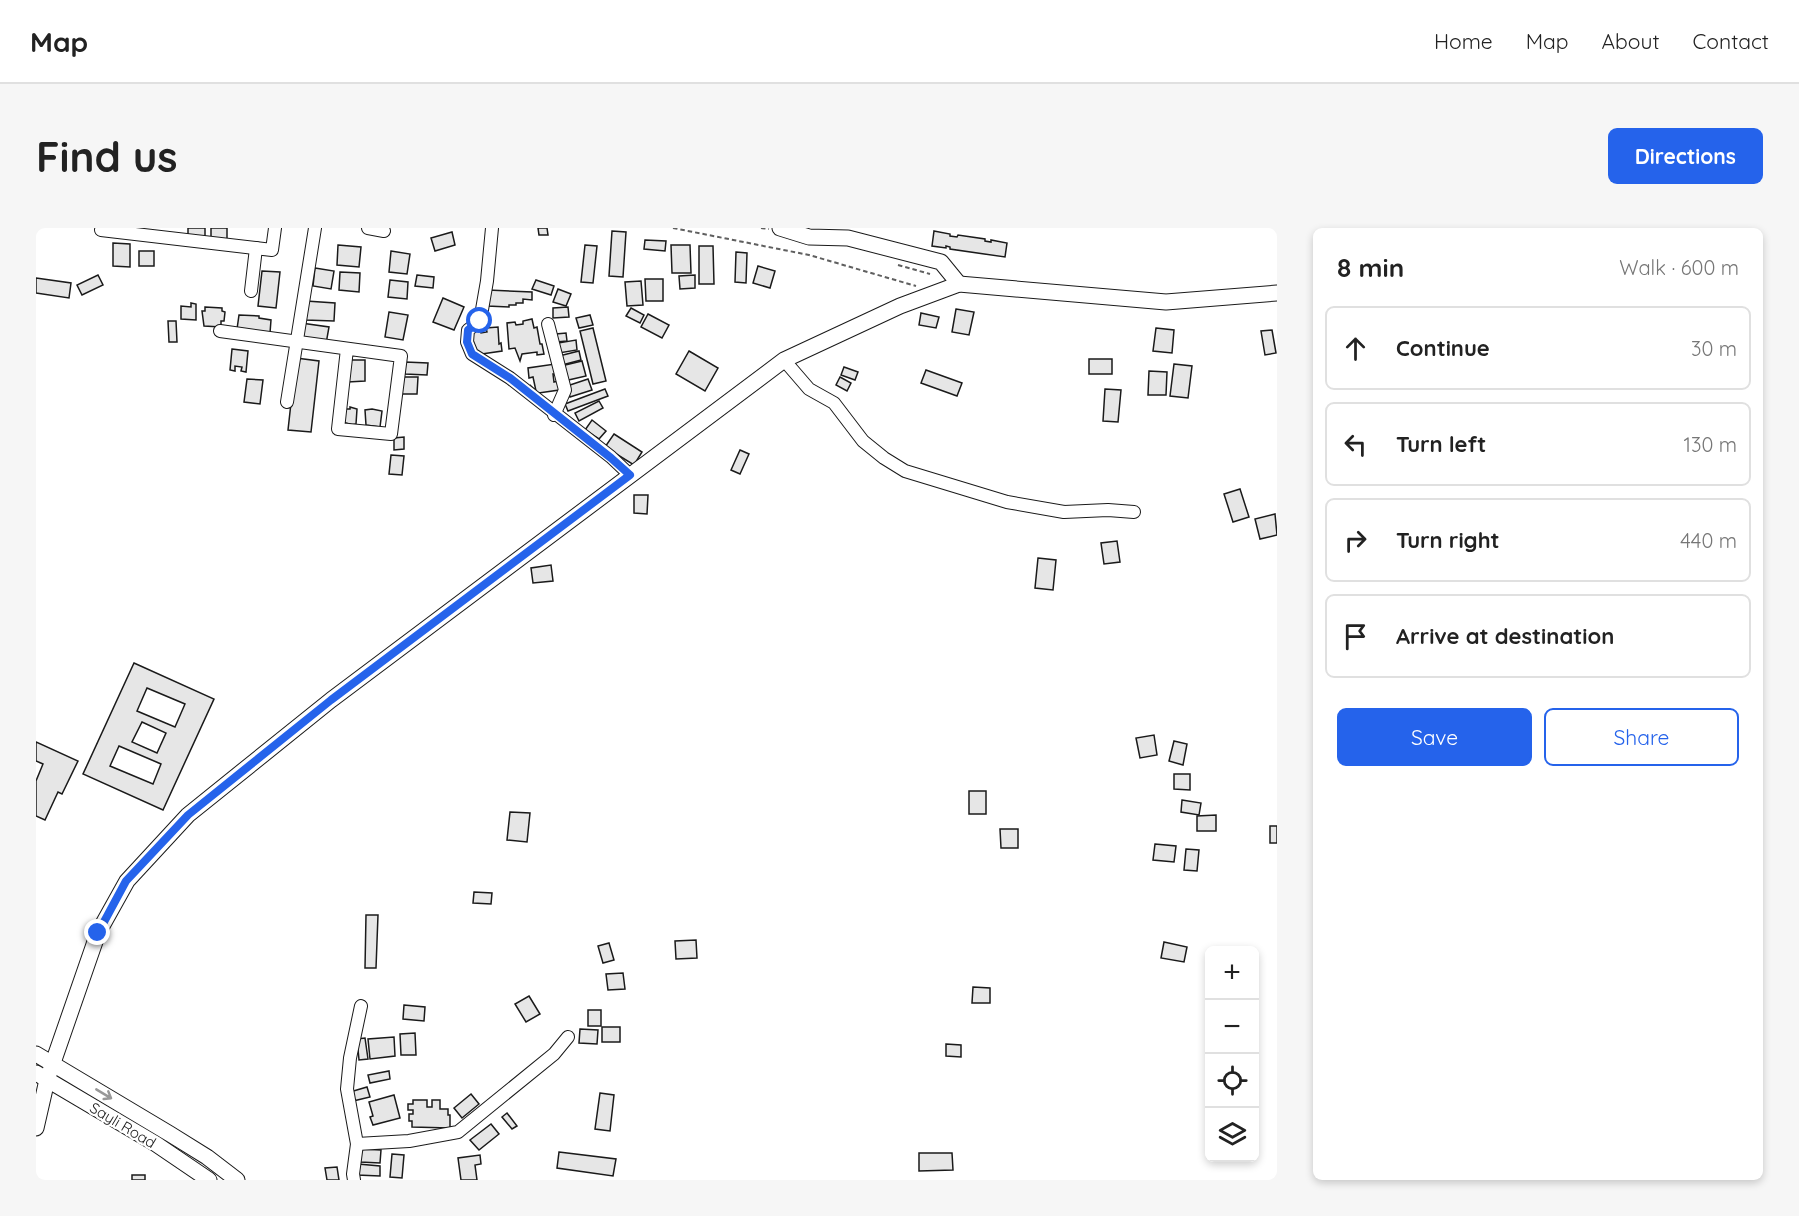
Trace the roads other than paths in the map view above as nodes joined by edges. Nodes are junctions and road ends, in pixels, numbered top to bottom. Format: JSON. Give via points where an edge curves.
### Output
{"nodes":[{"id":1,"x":275,"y":228,"type":"edge"},
{"id":2,"x":315,"y":228,"type":"edge"},
{"id":3,"x":368,"y":228,"type":"edge"},
{"id":4,"x":492,"y":228,"type":"edge"},
{"id":5,"x":780,"y":228,"type":"edge"},
{"id":6,"x":101,"y":230,"type":"dead end"},
{"id":7,"x":384,"y":231,"type":"dead end"},
{"id":8,"x":849,"y":233,"type":"edge"},
{"id":9,"x":256,"y":248,"type":"junction"},
{"id":10,"x":959,"y":284,"type":"junction"},
{"id":11,"x":250,"y":291,"type":"dead end"},
{"id":12,"x":1277,"y":293,"type":"edge"},
{"id":13,"x":548,"y":324,"type":"dead end"},
{"id":14,"x":220,"y":332,"type":"dead end"},
{"id":15,"x":297,"y":342,"type":"junction"},
{"id":16,"x":347,"y":349,"type":"junction"},
{"id":17,"x":784,"y":360,"type":"junction"},
{"id":18,"x":287,"y":402,"type":"dead end"},
{"id":19,"x":554,"y":414,"type":"junction"},
{"id":20,"x":630,"y":475,"type":"junction"},
{"id":21,"x":1134,"y":512,"type":"dead end"},
{"id":22,"x":361,"y":1006,"type":"dead end"},
{"id":23,"x":567,"y":1037,"type":"dead end"},
{"id":24,"x":36,"y":1054,"type":"edge"},
{"id":25,"x":54,"y":1064,"type":"junction"},
{"id":26,"x":42,"y":1077,"type":"edge"},
{"id":27,"x":36,"y":1128,"type":"edge"},
{"id":28,"x":357,"y":1144,"type":"junction"},
{"id":29,"x":202,"y":1178,"type":"edge"},
{"id":30,"x":237,"y":1180,"type":"edge"},
{"id":31,"x":354,"y":1180,"type":"edge"}],
"edges":[{"from":1,"to":9,"type":"street","via":[[272,250]]},
{"from":2,"to":15,"type":"street"},
{"from":3,"to":7,"type":"street"},
{"from":4,"to":19,"type":"street","via":[[480,321],[468,330],[467,342],[472,354],[510,378]]},
{"from":5,"to":8,"type":"main road","via":[[809,237]]},
{"from":6,"to":9,"type":"street"},
{"from":8,"to":10,"type":"main road","via":[[941,262]]},
{"from":9,"to":11,"type":"street"},
{"from":10,"to":12,"type":"main road","via":[[1166,303]]},
{"from":10,"to":17,"type":"main road","via":[[900,306]]},
{"from":13,"to":19,"type":"street","via":[[565,390]]},
{"from":14,"to":15,"type":"street"},
{"from":15,"to":16,"type":"street"},
{"from":15,"to":18,"type":"street"},
{"from":16,"to":16,"type":"street","via":[[401,356],[391,435],[338,429]]},
{"from":17,"to":20,"type":"main road"},
{"from":17,"to":21,"type":"street","via":[[809,389],[834,403],[863,441],[905,471],[1006,502],[1064,512]]},
{"from":19,"to":20,"type":"street"},
{"from":20,"to":25,"type":"main road","via":[[331,700],[188,815],[126,881],[98,933]]},
{"from":22,"to":28,"type":"street","via":[[347,1089]]},
{"from":23,"to":28,"type":"street","via":[[554,1054],[458,1132],[409,1141]]},
{"from":24,"to":25,"type":"main road"},
{"from":25,"to":26,"type":"main road"},
{"from":25,"to":30,"type":"main road","one_way":true,"via":[[207,1157]]},
{"from":26,"to":27,"type":"main road"},
{"from":26,"to":29,"type":"main road","name":"Sayli Road"},
{"from":28,"to":31,"type":"street"}]}
